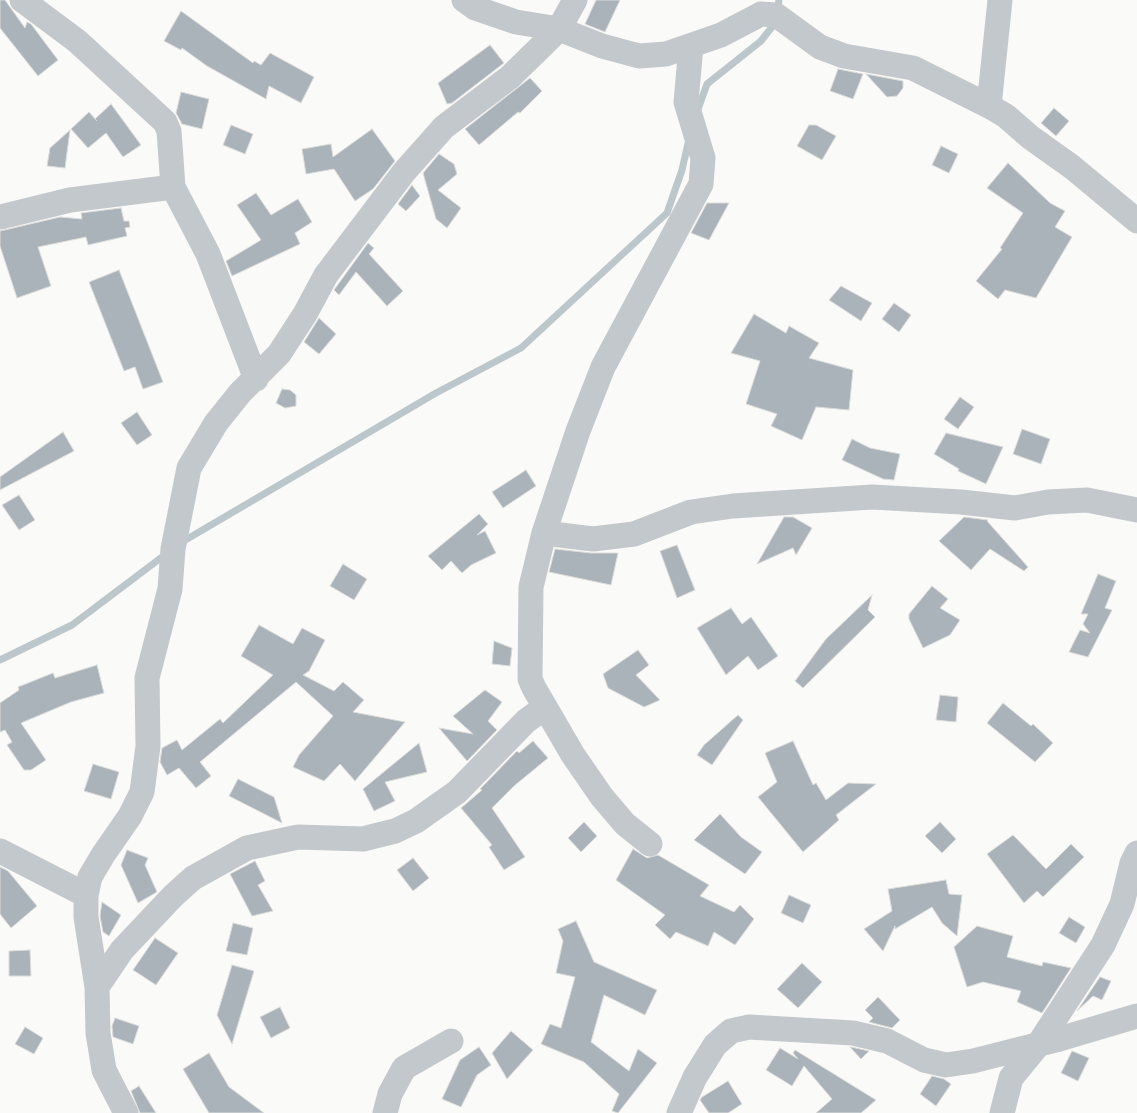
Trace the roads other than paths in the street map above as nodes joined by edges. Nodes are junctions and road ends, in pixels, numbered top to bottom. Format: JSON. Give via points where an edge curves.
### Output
{"nodes":[{"id":1,"x":22,"y":0,"type":"edge"},
{"id":2,"x":464,"y":0,"type":"edge"},
{"id":3,"x":575,"y":0,"type":"edge"},
{"id":4,"x":1000,"y":0,"type":"edge"},
{"id":5,"x":559,"y":29,"type":"junction"},
{"id":6,"x":690,"y":46,"type":"junction"},
{"id":7,"x":989,"y":106,"type":"junction"},
{"id":8,"x":173,"y":187,"type":"junction"},
{"id":9,"x":0,"y":217,"type":"edge"},
{"id":10,"x":1137,"y":221,"type":"edge"},
{"id":11,"x":256,"y":379,"type":"junction"},
{"id":12,"x":1137,"y":510,"type":"edge"},
{"id":13,"x":544,"y":533,"type":"junction"},
{"id":14,"x":544,"y":708,"type":"junction"},
{"id":15,"x":650,"y":844,"type":"dead end"},
{"id":16,"x":0,"y":851,"type":"edge"},
{"id":17,"x":1137,"y":853,"type":"edge"},
{"id":18,"x":86,"y":895,"type":"junction"},
{"id":19,"x":97,"y":987,"type":"junction"},
{"id":20,"x":1137,"y":1016,"type":"edge"},
{"id":21,"x":452,"y":1041,"type":"dead end"},
{"id":22,"x":1038,"y":1045,"type":"junction"},
{"id":23,"x":126,"y":1113,"type":"edge"},
{"id":24,"x":385,"y":1113,"type":"edge"},
{"id":25,"x":678,"y":1113,"type":"edge"},
{"id":26,"x":1002,"y":1113,"type":"edge"}],
"edges":[{"from":1,"to":8,"type":"street","via":[[77,41],[165,122],[169,131]]},
{"from":2,"to":5,"type":"street","via":[[475,8],[516,22]]},
{"from":3,"to":5,"type":"street"},
{"from":4,"to":7,"type":"street"},
{"from":5,"to":6,"type":"street","via":[[602,46],[640,56],[666,54]]},
{"from":5,"to":11,"type":"street","via":[[510,77],[444,127],[404,172],[326,275],[279,354]]},
{"from":6,"to":7,"type":"street","via":[[761,14],[776,15],[820,47],[844,56],[913,68]]},
{"from":6,"to":13,"type":"street","via":[[686,102],[703,158],[701,184],[603,367]]},
{"from":7,"to":10,"type":"street","via":[[1072,167]]},
{"from":8,"to":9,"type":"street","via":[[70,200]]},
{"from":8,"to":11,"type":"street","via":[[208,254]]},
{"from":11,"to":18,"type":"street","via":[[216,423],[189,468],[173,549],[170,589],[147,678],[148,746],[142,792],[90,877]]},
{"from":12,"to":13,"type":"street","via":[[1088,500],[1015,508],[872,498],[733,506],[691,512],[634,534],[594,539]]},
{"from":13,"to":14,"type":"street","via":[[531,587],[530,639],[530,679]]},
{"from":14,"to":15,"type":"street","via":[[602,797],[625,824]]},
{"from":14,"to":19,"type":"street","via":[[526,721],[457,792],[416,821],[395,831],[363,839],[298,837],[247,848],[193,878],[122,950]]},
{"from":16,"to":18,"type":"street"},
{"from":17,"to":22,"type":"street","via":[[1122,904],[1103,945]]},
{"from":18,"to":19,"type":"street","via":[[86,917]]},
{"from":19,"to":23,"type":"street","via":[[98,1033],[104,1070]]},
{"from":20,"to":22,"type":"street"},
{"from":21,"to":24,"type":"street","via":[[404,1068],[390,1094]]},
{"from":22,"to":25,"type":"street","via":[[946,1065],[924,1060],[887,1042],[853,1033],[749,1027],[731,1031],[715,1045]]},
{"from":22,"to":26,"type":"street","via":[[1011,1078]]}]}
